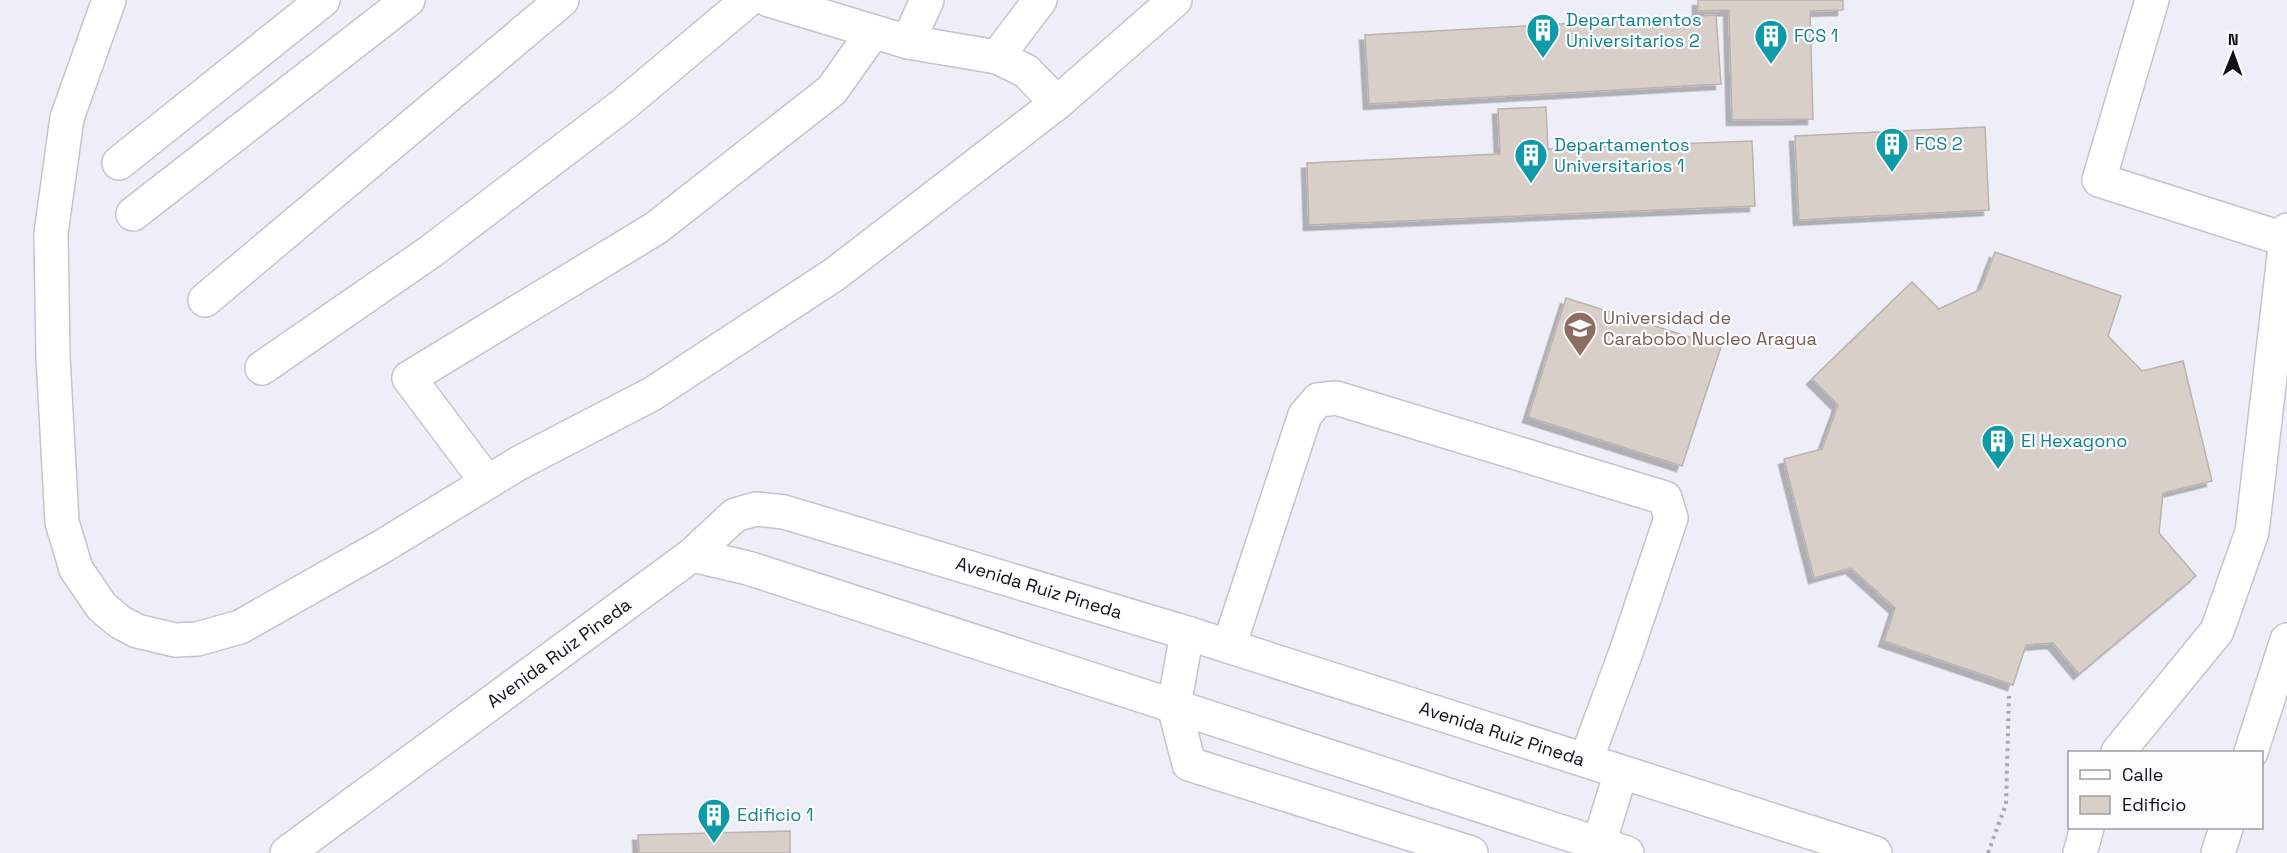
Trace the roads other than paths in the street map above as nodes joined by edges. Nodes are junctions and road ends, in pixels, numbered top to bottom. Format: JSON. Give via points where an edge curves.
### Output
{"nodes":[{"id":1,"x":109,"y":0,"type":"edge"},
{"id":2,"x":322,"y":0,"type":"edge"},
{"id":3,"x":408,"y":0,"type":"edge"},
{"id":4,"x":562,"y":0,"type":"edge"},
{"id":5,"x":748,"y":0,"type":"edge"},
{"id":6,"x":769,"y":0,"type":"edge"},
{"id":7,"x":927,"y":0,"type":"edge"},
{"id":8,"x":1040,"y":0,"type":"edge"},
{"id":9,"x":1175,"y":0,"type":"edge"},
{"id":10,"x":2152,"y":0,"type":"edge"},
{"id":11,"x":873,"y":32,"type":"junction"},
{"id":12,"x":908,"y":42,"type":"junction"},
{"id":13,"x":997,"y":57,"type":"junction"},
{"id":14,"x":1057,"y":103,"type":"junction"},
{"id":15,"x":119,"y":163,"type":"dead end"},
{"id":16,"x":133,"y":214,"type":"dead end"},
{"id":17,"x":2286,"y":235,"type":"edge"},
{"id":18,"x":205,"y":300,"type":"dead end"},
{"id":19,"x":261,"y":368,"type":"dead end"},
{"id":20,"x":487,"y":482,"type":"junction"},
{"id":21,"x":692,"y":555,"type":"junction"},
{"id":22,"x":1187,"y":633,"type":"junction"},
{"id":23,"x":2287,"y":640,"type":"edge"},
{"id":24,"x":1229,"y":646,"type":"junction"},
{"id":25,"x":1174,"y":706,"type":"junction"},
{"id":26,"x":2120,"y":751,"type":"edge"},
{"id":27,"x":2252,"y":751,"type":"edge"},
{"id":28,"x":1586,"y":760,"type":"junction"},
{"id":29,"x":1621,"y":772,"type":"junction"},
{"id":30,"x":2087,"y":829,"type":"edge"},
{"id":31,"x":2226,"y":829,"type":"edge"},
{"id":32,"x":1607,"y":850,"type":"edge"},
{"id":33,"x":287,"y":853,"type":"edge"},
{"id":34,"x":1471,"y":853,"type":"edge"},
{"id":35,"x":1875,"y":853,"type":"edge"},
{"id":36,"x":2080,"y":853,"type":"edge"},
{"id":37,"x":2218,"y":853,"type":"edge"}],
"edges":[{"from":1,"to":20,"type":"street","via":[[67,118],[51,233],[62,522],[67,546],[87,589],[111,615],[137,632],[175,640],[219,634],[240,627],[383,546]]},
{"from":2,"to":15,"type":"street"},
{"from":3,"to":16,"type":"street"},
{"from":4,"to":18,"type":"street"},
{"from":5,"to":19,"type":"street","via":[[622,105],[439,246]]},
{"from":6,"to":11,"type":"street"},
{"from":7,"to":12,"type":"street"},
{"from":8,"to":13,"type":"street"},
{"from":9,"to":14,"type":"street"},
{"from":10,"to":17,"type":"street","via":[[2100,180]]},
{"from":11,"to":12,"type":"street"},
{"from":11,"to":20,"type":"street","via":[[832,90],[656,228],[409,378]]},
{"from":12,"to":13,"type":"street"},
{"from":13,"to":14,"type":"street","via":[[1026,70]]},
{"from":14,"to":20,"type":"street","via":[[835,274],[652,394]]},
{"from":17,"to":26,"type":"street","via":[[2252,532],[2217,631]]},
{"from":21,"to":22,"type":"street","name":"Avenida Ruiz Pineda","via":[[735,515],[756,509],[784,512]]},
{"from":21,"to":25,"type":"street","via":[[748,568]]},
{"from":21,"to":33,"type":"street","name":"Avenida Ruiz Pineda"},
{"from":22,"to":24,"type":"street","name":"Avenida Ruiz Pineda"},
{"from":22,"to":25,"type":"street"},
{"from":23,"to":27,"type":"street"},
{"from":24,"to":28,"type":"street","name":"Avenida Ruiz Pineda"},
{"from":24,"to":28,"type":"street","via":[[1305,416],[1318,400],[1336,398],[1665,498],[1671,518]]},
{"from":25,"to":32,"type":"street"},
{"from":25,"to":34,"type":"street","via":[[1189,764]]},
{"from":28,"to":29,"type":"street","name":"Avenida Ruiz Pineda"},
{"from":29,"to":32,"type":"street"},
{"from":29,"to":35,"type":"street","name":"Avenida Ruiz Pineda"},
{"from":30,"to":36,"type":"street"},
{"from":31,"to":37,"type":"street"}]}
